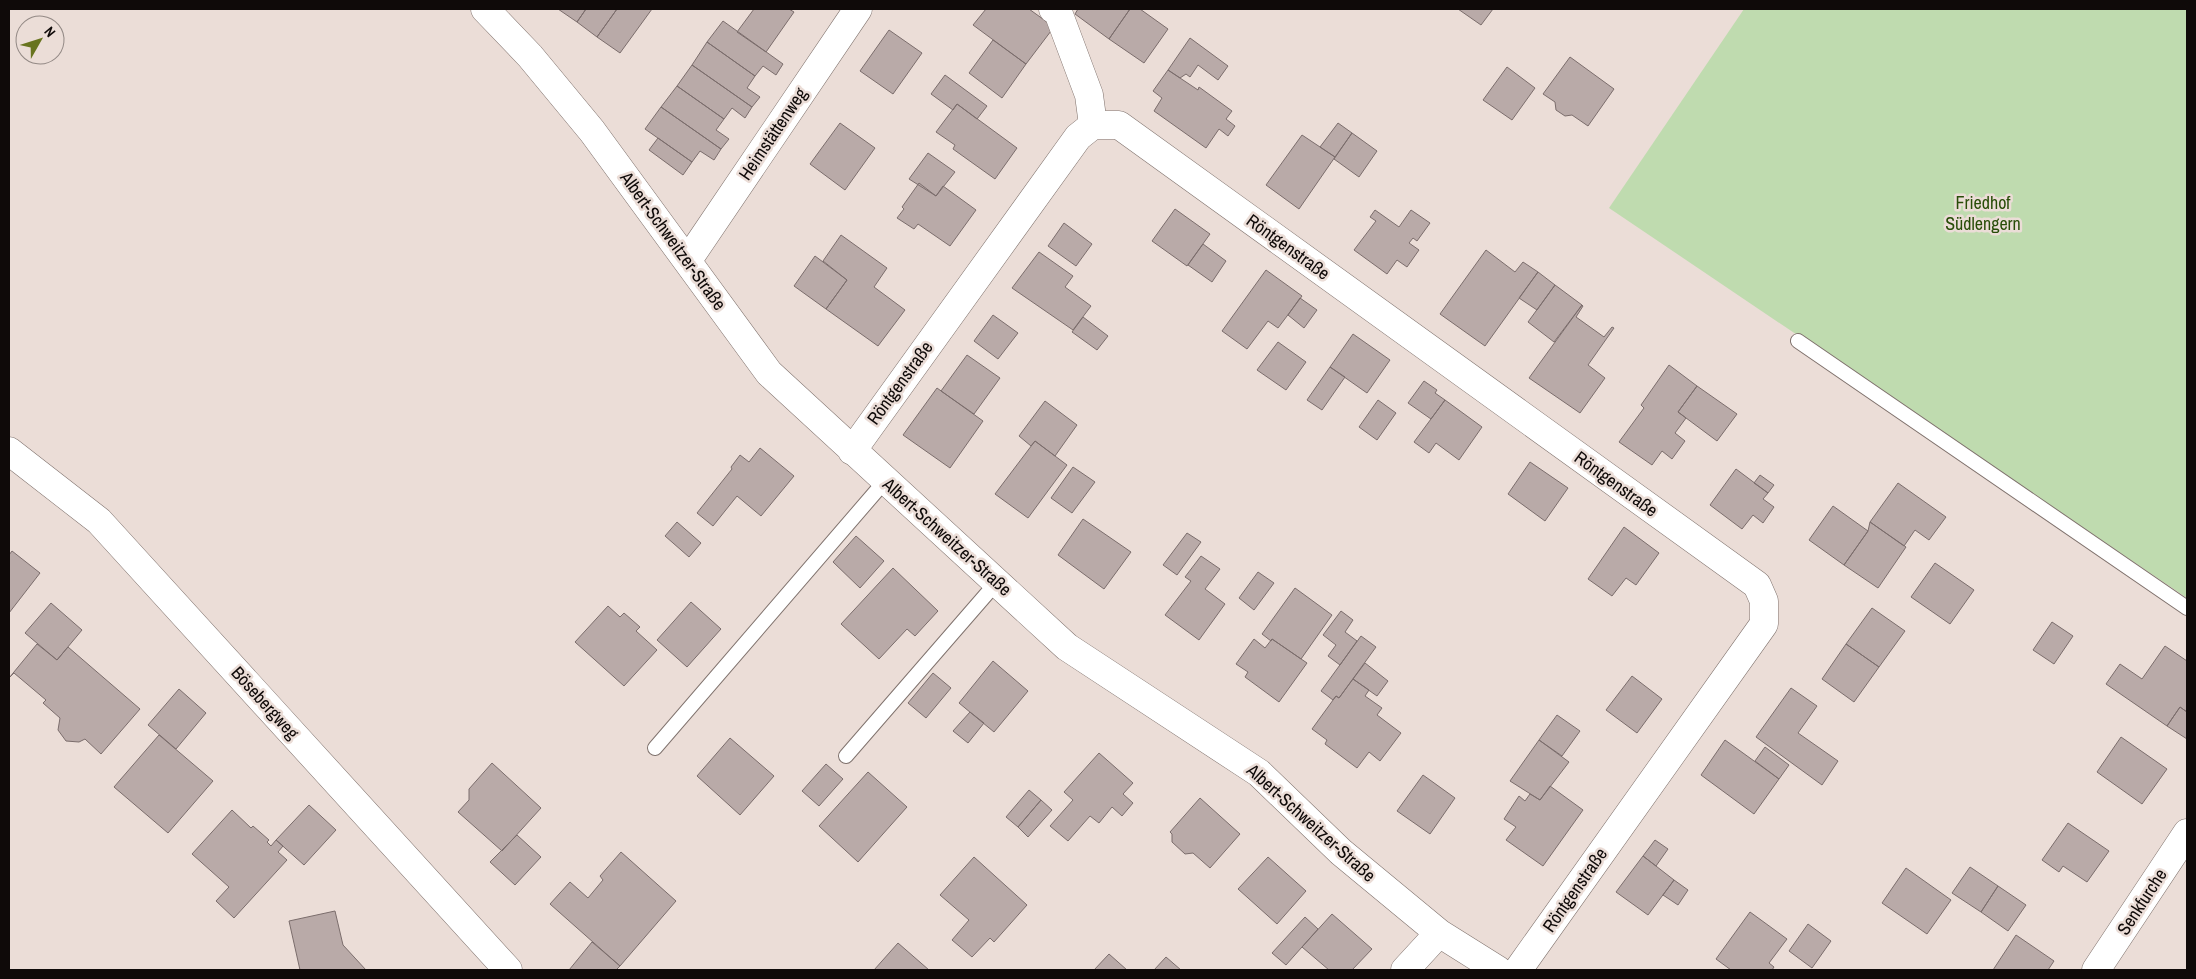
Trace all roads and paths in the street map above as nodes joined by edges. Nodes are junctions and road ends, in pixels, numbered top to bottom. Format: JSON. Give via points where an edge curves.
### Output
{"nodes":[{"id":1,"x":485,"y":9,"type":"edge"},
{"id":2,"x":858,"y":9,"type":"edge"},
{"id":3,"x":1054,"y":9,"type":"edge"},
{"id":4,"x":1093,"y":125,"type":"junction"},
{"id":5,"x":688,"y":260,"type":"junction"},
{"id":6,"x":1798,"y":340,"type":"dead end"},
{"id":7,"x":9,"y":451,"type":"edge"},
{"id":8,"x":852,"y":451,"type":"junction"},
{"id":9,"x":886,"y":481,"type":"junction"},
{"id":10,"x":997,"y":582,"type":"junction"},
{"id":11,"x":2187,"y":608,"type":"edge"},
{"id":12,"x":655,"y":748,"type":"dead end"},
{"id":13,"x":846,"y":756,"type":"dead end"},
{"id":14,"x":2187,"y":833,"type":"edge"},
{"id":15,"x":1438,"y":933,"type":"junction"},
{"id":16,"x":508,"y":970,"type":"edge"},
{"id":17,"x":1405,"y":970,"type":"edge"},
{"id":18,"x":1498,"y":970,"type":"edge"},
{"id":19,"x":1518,"y":970,"type":"edge"},
{"id":20,"x":2096,"y":970,"type":"edge"}],
"edges":[{"from":1,"to":5,"type":"street","name":"Albert-Schweitzer-Straße","via":[[530,56],[592,131]]},
{"from":2,"to":5,"type":"street","name":"Heimstättenweg"},
{"from":3,"to":4,"type":"street","via":[[1058,12],[1089,95]]},
{"from":4,"to":8,"type":"street","name":"Röntgenstraße","via":[[1078,137]]},
{"from":4,"to":19,"type":"street","name":"Röntgenstraße","via":[[1119,125],[1756,585],[1764,601],[1764,624]]},
{"from":5,"to":8,"type":"street","name":"Albert-Schweitzer-Straße","via":[[769,373]]},
{"from":6,"to":11,"type":"lane"},
{"from":7,"to":16,"type":"street","name":"Bösebergweg","via":[[99,521]]},
{"from":8,"to":9,"type":"street","name":"Albert-Schweitzer-Straße"},
{"from":9,"to":10,"type":"street","name":"Albert-Schweitzer-Straße"},
{"from":9,"to":12,"type":"lane"},
{"from":10,"to":13,"type":"lane"},
{"from":10,"to":15,"type":"street","name":"Albert-Schweitzer-Straße","via":[[1067,647],[1259,773],[1341,852]]},
{"from":14,"to":20,"type":"street","name":"Senkfurche"},
{"from":15,"to":17,"type":"street"},
{"from":15,"to":18,"type":"street","name":"Albert-Schweitzer-Straße"}]}
